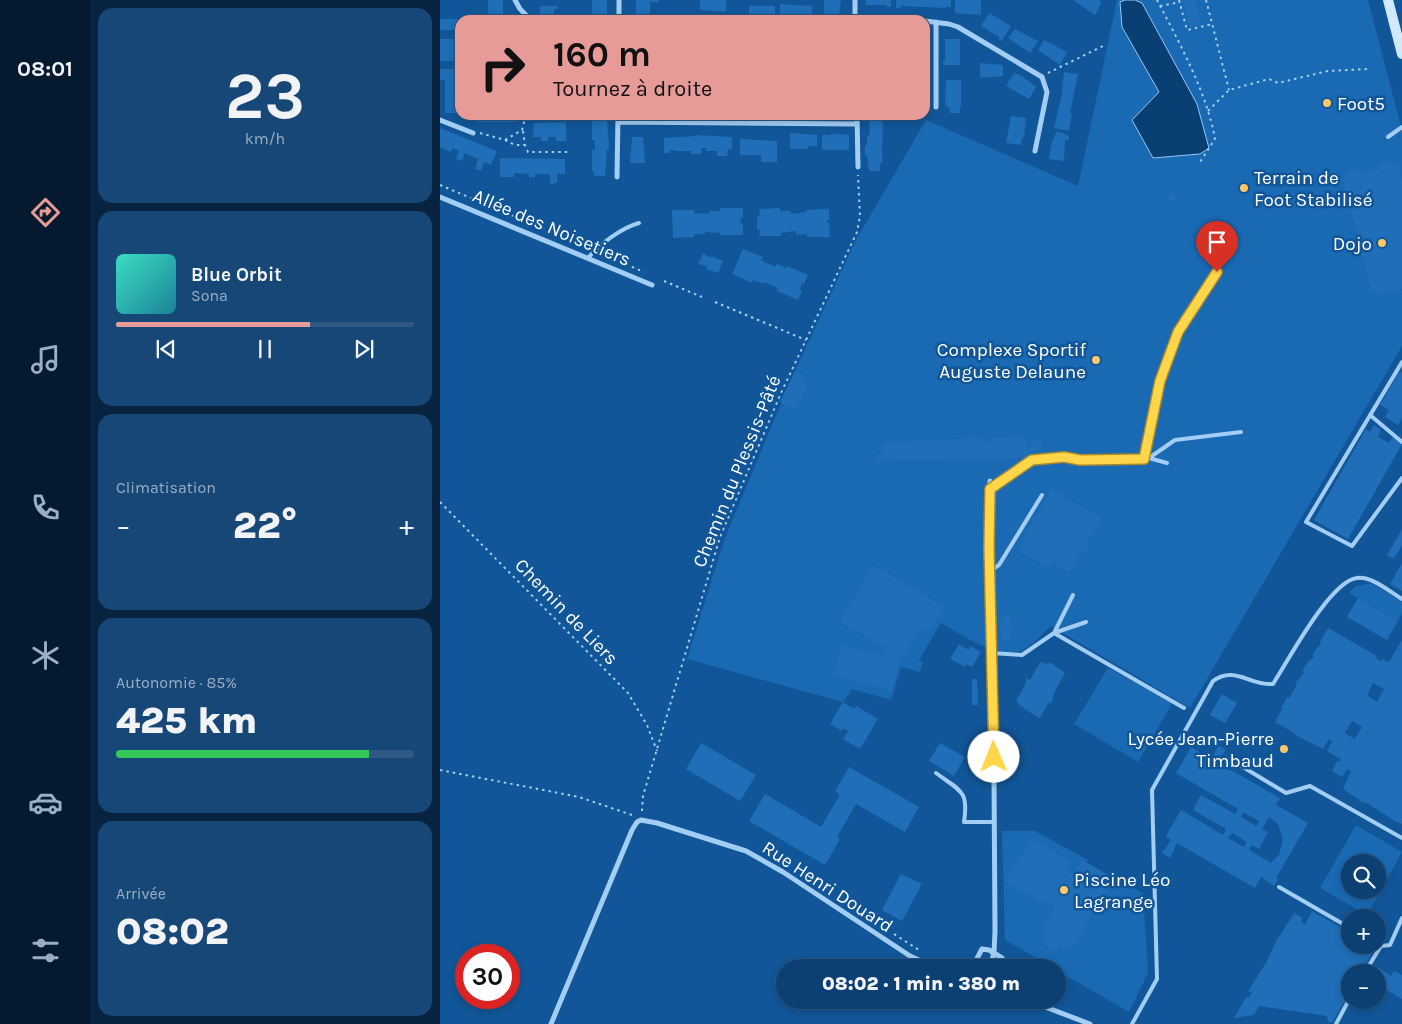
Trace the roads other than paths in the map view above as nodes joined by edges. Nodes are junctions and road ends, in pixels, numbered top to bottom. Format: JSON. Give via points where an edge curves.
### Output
{"nodes":[{"id":1,"x":515,"y":0,"type":"edge"},
{"id":2,"x":618,"y":0,"type":"edge"},
{"id":3,"x":855,"y":0,"type":"edge"},
{"id":4,"x":1388,"y":0,"type":"edge"},
{"id":5,"x":526,"y":15,"type":"edge"},
{"id":6,"x":619,"y":15,"type":"edge"},
{"id":7,"x":855,"y":15,"type":"edge"},
{"id":8,"x":930,"y":21,"type":"edge"},
{"id":9,"x":936,"y":22,"type":"junction"},
{"id":10,"x":1402,"y":54,"type":"edge"},
{"id":11,"x":936,"y":107,"type":"dead end"},
{"id":12,"x":440,"y":120,"type":"edge"},
{"id":13,"x":857,"y":120,"type":"edge"},
{"id":14,"x":618,"y":122,"type":"joint"},
{"id":15,"x":857,"y":124,"type":"junction"},
{"id":16,"x":1402,"y":127,"type":"edge"},
{"id":17,"x":473,"y":133,"type":"road end"},
{"id":18,"x":1388,"y":137,"type":"dead end"},
{"id":19,"x":1035,"y":151,"type":"dead end"},
{"id":20,"x":858,"y":167,"type":"road end"},
{"id":21,"x":617,"y":177,"type":"dead end"},
{"id":22,"x":440,"y":197,"type":"edge"},
{"id":23,"x":639,"y":223,"type":"dead end"},
{"id":24,"x":588,"y":258,"type":"junction"},
{"id":25,"x":1217,"y":272,"type":"dead end"},
{"id":26,"x":652,"y":285,"type":"dead end"},
{"id":27,"x":1402,"y":362,"type":"edge"},
{"id":28,"x":1370,"y":415,"type":"junction"},
{"id":29,"x":1241,"y":432,"type":"dead end"},
{"id":30,"x":1402,"y":442,"type":"edge"},
{"id":31,"x":1146,"y":459,"type":"junction"},
{"id":32,"x":1167,"y":463,"type":"dead end"},
{"id":33,"x":1402,"y":478,"type":"edge"},
{"id":34,"x":990,"y":481,"type":"dead end"},
{"id":35,"x":990,"y":489,"type":"junction"},
{"id":36,"x":1042,"y":495,"type":"dead end"},
{"id":37,"x":990,"y":571,"type":"junction"},
{"id":38,"x":1073,"y":595,"type":"dead end"},
{"id":39,"x":1402,"y":598,"type":"edge"},
{"id":40,"x":1086,"y":622,"type":"dead end"},
{"id":41,"x":1054,"y":633,"type":"junction"},
{"id":42,"x":992,"y":653,"type":"junction"},
{"id":43,"x":1184,"y":708,"type":"dead end"},
{"id":44,"x":1233,"y":761,"type":"dead end"},
{"id":45,"x":936,"y":773,"type":"dead end"},
{"id":46,"x":994,"y":822,"type":"junction"},
{"id":47,"x":1402,"y":838,"type":"edge"},
{"id":48,"x":1279,"y":887,"type":"dead end"},
{"id":49,"x":1402,"y":918,"type":"edge"},
{"id":50,"x":1341,"y":923,"type":"edge"},
{"id":51,"x":1386,"y":945,"type":"edge"},
{"id":52,"x":994,"y":952,"type":"junction"},
{"id":53,"x":1002,"y":958,"type":"dead end"},
{"id":54,"x":917,"y":959,"type":"edge"},
{"id":55,"x":977,"y":959,"type":"edge"},
{"id":56,"x":992,"y":959,"type":"edge"},
{"id":57,"x":1051,"y":1009,"type":"edge"},
{"id":58,"x":1344,"y":1009,"type":"edge"},
{"id":59,"x":551,"y":1024,"type":"edge"},
{"id":60,"x":1090,"y":1024,"type":"edge"},
{"id":61,"x":1132,"y":1024,"type":"edge"},
{"id":62,"x":1336,"y":1024,"type":"edge"}],
"edges":[{"from":1,"to":5,"type":"street"},
{"from":2,"to":6,"type":"street"},
{"from":3,"to":7,"type":"street"},
{"from":4,"to":10,"type":"street"},
{"from":8,"to":9,"type":"street"},
{"from":9,"to":11,"type":"street"},
{"from":9,"to":19,"type":"street","via":[[958,28],[1042,76],[1047,92]]},
{"from":12,"to":17,"type":"street"},
{"from":13,"to":15,"type":"street"},
{"from":14,"to":15,"type":"street"},
{"from":14,"to":21,"type":"street"},
{"from":15,"to":20,"type":"street"},
{"from":16,"to":18,"type":"lane"},
{"from":22,"to":24,"type":"street","name":"Allée des Noisetiers"},
{"from":23,"to":24,"type":"lane","via":[[594,250]]},
{"from":24,"to":26,"type":"street","name":"Allée des Noisetiers"},
{"from":25,"to":31,"type":"lane","via":[[1178,332],[1160,381]]},
{"from":27,"to":28,"type":"lane"},
{"from":28,"to":30,"type":"lane"},
{"from":28,"to":33,"type":"lane","via":[[1306,522],[1352,546]]},
{"from":29,"to":31,"type":"lane","via":[[1175,440]]},
{"from":31,"to":32,"type":"lane"},
{"from":31,"to":35,"type":"lane","via":[[1080,460],[1064,457],[1032,460]]},
{"from":34,"to":35,"type":"street"},
{"from":35,"to":37,"type":"street"},
{"from":36,"to":37,"type":"lane","via":[[998,565]]},
{"from":37,"to":42,"type":"street"},
{"from":38,"to":41,"type":"lane"},
{"from":39,"to":61,"type":"lane","via":[[1368,579],[1356,578],[1343,585],[1322,606],[1273,684],[1263,685],[1236,675],[1222,674],[1213,681],[1152,790],[1157,979]]},
{"from":40,"to":41,"type":"lane"},
{"from":41,"to":42,"type":"lane","via":[[1022,655]]},
{"from":41,"to":43,"type":"lane"},
{"from":42,"to":46,"type":"street"},
{"from":44,"to":47,"type":"lane","via":[[1286,793],[1310,786]]},
{"from":45,"to":46,"type":"lane","via":[[963,794],[967,805],[964,822]]},
{"from":46,"to":52,"type":"street"},
{"from":48,"to":50,"type":"lane"},
{"from":49,"to":51,"type":"lane","via":[[1390,945]]},
{"from":52,"to":53,"type":"street"},
{"from":52,"to":55,"type":"street","via":[[982,949]]},
{"from":52,"to":56,"type":"street"},
{"from":54,"to":59,"type":"street","name":"Rue Henri Douard","via":[[746,851],[641,820],[632,830]]},
{"from":57,"to":60,"type":"street"},
{"from":58,"to":62,"type":"lane"}]}
